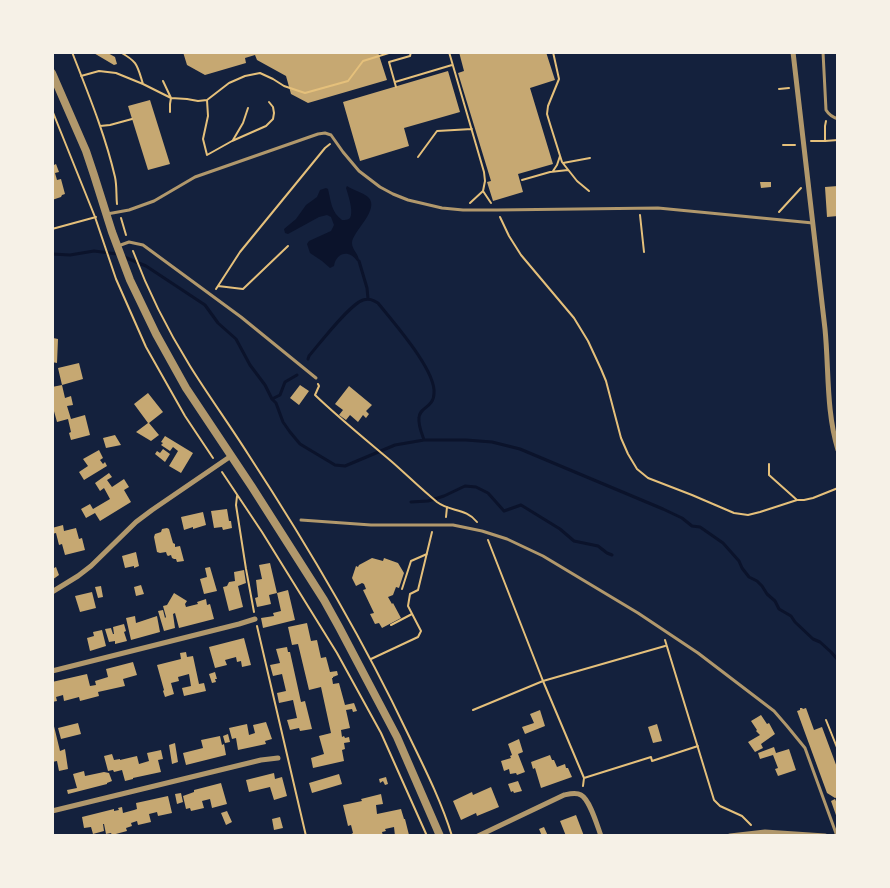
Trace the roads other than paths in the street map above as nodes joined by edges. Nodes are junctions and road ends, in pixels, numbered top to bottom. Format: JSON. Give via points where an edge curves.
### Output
{"nodes":[{"id":1,"x":793,"y":52,"type":"edge"},
{"id":2,"x":823,"y":52,"type":"edge"},
{"id":3,"x":52,"y":72,"type":"edge"},
{"id":4,"x":838,"y":119,"type":"edge"},
{"id":5,"x":106,"y":214,"type":"junction"},
{"id":6,"x":813,"y":223,"type":"junction"},
{"id":7,"x":119,"y":245,"type":"junction"},
{"id":8,"x":316,"y":378,"type":"road end"},
{"id":9,"x":838,"y":450,"type":"edge"},
{"id":10,"x":231,"y":456,"type":"junction"},
{"id":11,"x":301,"y":520,"type":"dead end"},
{"id":12,"x":52,"y":592,"type":"edge"},
{"id":13,"x":255,"y":619,"type":"road end"},
{"id":14,"x":52,"y":671,"type":"edge"},
{"id":15,"x":278,"y":758,"type":"dead end"},
{"id":16,"x":52,"y":810,"type":"edge"},
{"id":17,"x":440,"y":836,"type":"edge"},
{"id":18,"x":478,"y":836,"type":"edge"},
{"id":19,"x":601,"y":836,"type":"edge"},
{"id":20,"x":730,"y":836,"type":"edge"},
{"id":21,"x":825,"y":836,"type":"edge"},
{"id":22,"x":837,"y":836,"type":"edge"}],
"edges":[{"from":1,"to":6,"type":"street"},
{"from":2,"to":4,"type":"lane","via":[[826,110]]},
{"from":3,"to":5,"type":"street","via":[[86,151]]},
{"from":5,"to":6,"type":"lane","via":[[154,201],[194,177],[325,133],[331,134],[359,171],[387,191],[442,208],[658,208]]},
{"from":5,"to":7,"type":"street"},
{"from":6,"to":9,"type":"street","via":[[831,415]]},
{"from":7,"to":8,"type":"lane","via":[[129,242],[143,245],[241,317]]},
{"from":7,"to":10,"type":"street","via":[[145,314],[168,357]]},
{"from":10,"to":12,"type":"street","via":[[136,522],[91,566]]},
{"from":10,"to":17,"type":"street","via":[[324,600],[397,737]]},
{"from":11,"to":22,"type":"lane","via":[[371,525],[454,525],[487,532],[544,556],[661,628],[774,711],[805,748]]},
{"from":13,"to":14,"type":"street"},
{"from":15,"to":16,"type":"street"},
{"from":18,"to":19,"type":"street","via":[[564,795],[575,793],[589,804]]},
{"from":20,"to":21,"type":"street","via":[[755,832]]}]}
